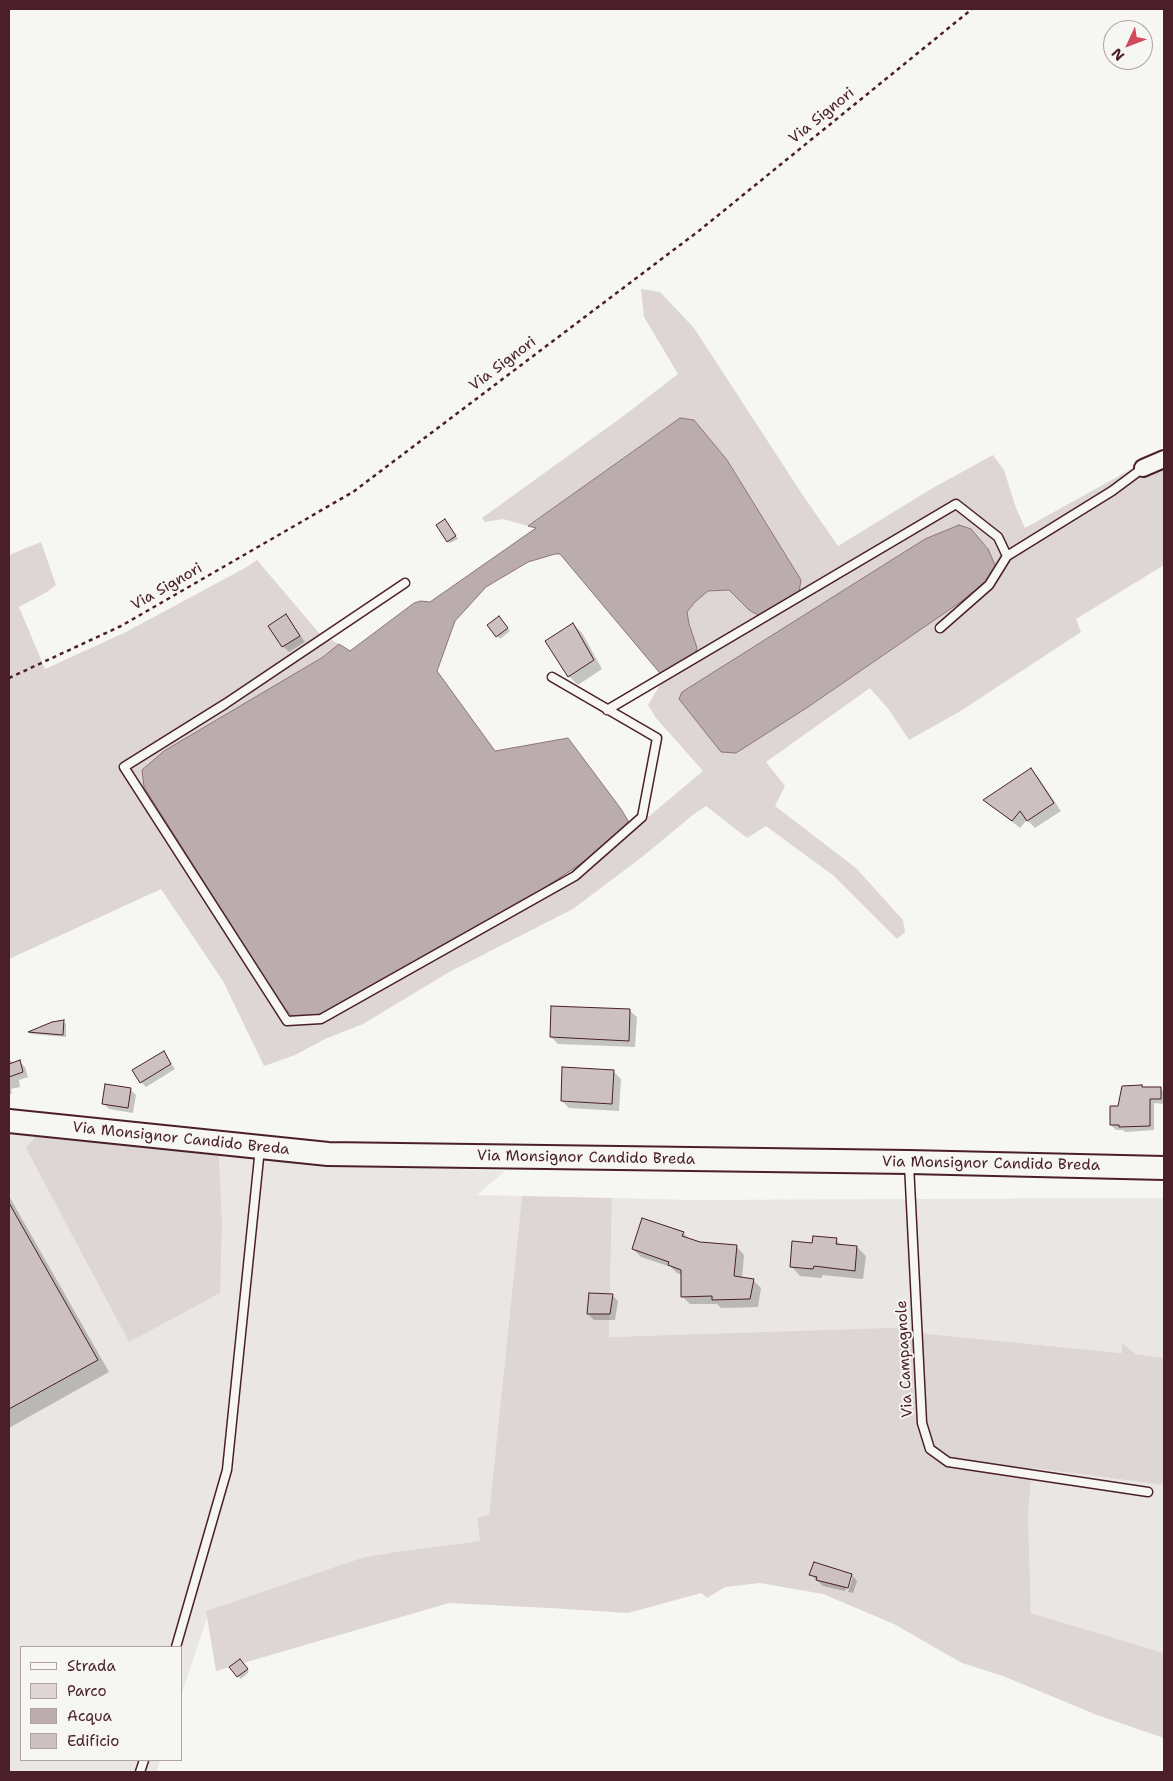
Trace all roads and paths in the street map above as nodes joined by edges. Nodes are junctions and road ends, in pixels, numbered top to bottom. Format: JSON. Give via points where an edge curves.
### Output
{"nodes":[{"id":1,"x":972,"y":9,"type":"edge"},
{"id":2,"x":1164,"y":459,"type":"edge"},
{"id":3,"x":1144,"y":468,"type":"joint"},
{"id":4,"x":1007,"y":556,"type":"junction"},
{"id":5,"x":405,"y":583,"type":"dead end"},
{"id":6,"x":940,"y":628,"type":"dead end"},
{"id":7,"x":552,"y":677,"type":"dead end"},
{"id":8,"x":9,"y":678,"type":"edge"},
{"id":9,"x":607,"y":710,"type":"junction"},
{"id":10,"x":9,"y":1121,"type":"edge"},
{"id":11,"x":260,"y":1147,"type":"junction"},
{"id":12,"x":909,"y":1162,"type":"junction"},
{"id":13,"x":1164,"y":1168,"type":"edge"},
{"id":14,"x":1148,"y":1492,"type":"dead end"},
{"id":15,"x":176,"y":1646,"type":"edge"}],
"edges":[{"from":1,"to":8,"type":"path","name":"Via Signori","via":[[700,230],[353,492],[121,626]]},
{"from":2,"to":3,"type":"street"},
{"from":3,"to":4,"type":"lane"},
{"from":4,"to":6,"type":"lane","via":[[989,585]]},
{"from":4,"to":9,"type":"lane","via":[[998,537],[956,504]]},
{"from":5,"to":9,"type":"lane","via":[[124,767],[287,1022],[320,1019],[575,876],[642,817],[657,738]]},
{"from":7,"to":9,"type":"lane"},
{"from":10,"to":11,"type":"main road","name":"Via Monsignor Candido Breda"},
{"from":11,"to":12,"type":"main road","name":"Via Monsignor Candido Breda","via":[[338,1154]]},
{"from":11,"to":15,"type":"lane","via":[[228,1470]]},
{"from":12,"to":13,"type":"main road","name":"Via Monsignor Candido Breda"},
{"from":12,"to":14,"type":"lane","name":"Via Campagnole","via":[[922,1424],[930,1449],[948,1462]]}]}
